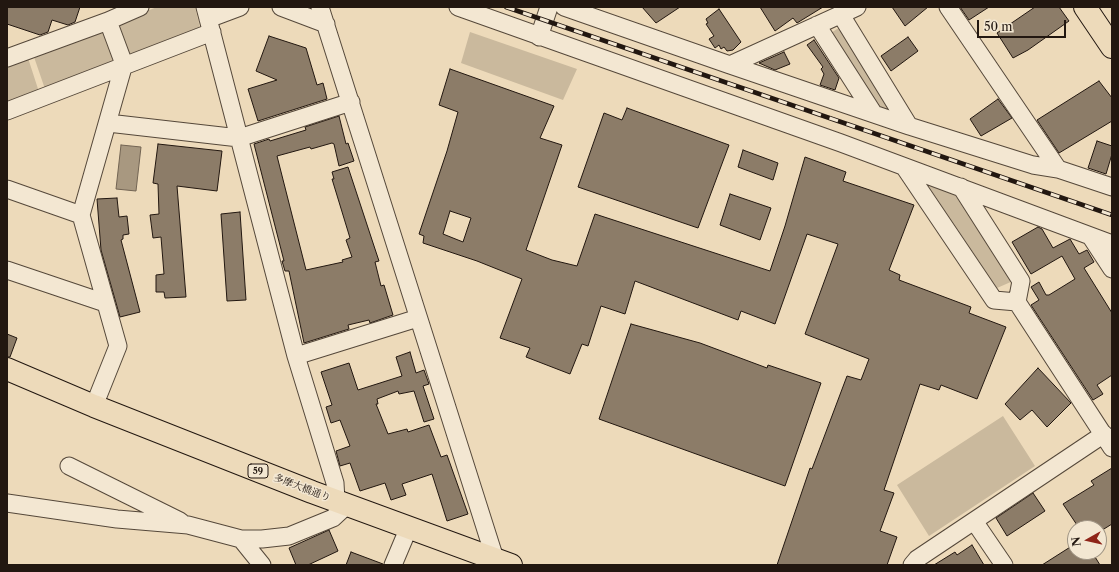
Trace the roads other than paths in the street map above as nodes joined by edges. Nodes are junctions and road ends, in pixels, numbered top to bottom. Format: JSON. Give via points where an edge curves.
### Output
{"nodes":[{"id":1,"x":458,"y":7,"type":"edge"},
{"id":2,"x":549,"y":7,"type":"edge"},
{"id":3,"x":564,"y":7,"type":"edge"},
{"id":4,"x":858,"y":7,"type":"edge"},
{"id":5,"x":948,"y":7,"type":"edge"},
{"id":6,"x":1085,"y":7,"type":"edge"},
{"id":7,"x":237,"y":8,"type":"edge"},
{"id":8,"x":285,"y":8,"type":"edge"},
{"id":9,"x":122,"y":12,"type":"edge"},
{"id":10,"x":324,"y":14,"type":"edge"},
{"id":11,"x":826,"y":17,"type":"edge"},
{"id":12,"x":208,"y":19,"type":"edge"},
{"id":13,"x":539,"y":37,"type":"junction"},
{"id":14,"x":1112,"y":47,"type":"edge"},
{"id":15,"x":7,"y":58,"type":"edge"},
{"id":16,"x":124,"y":64,"type":"junction"},
{"id":17,"x":730,"y":65,"type":"junction"},
{"id":18,"x":351,"y":102,"type":"junction"},
{"id":19,"x":7,"y":111,"type":"edge"},
{"id":20,"x":874,"y":114,"type":"junction"},
{"id":21,"x":108,"y":123,"type":"junction"},
{"id":22,"x":909,"y":126,"type":"junction"},
{"id":23,"x":239,"y":138,"type":"junction"},
{"id":24,"x":905,"y":168,"type":"junction"},
{"id":25,"x":1058,"y":169,"type":"junction"},
{"id":26,"x":1112,"y":187,"type":"edge"},
{"id":27,"x":961,"y":188,"type":"junction"},
{"id":28,"x":7,"y":189,"type":"edge"},
{"id":29,"x":81,"y":215,"type":"junction"},
{"id":30,"x":1091,"y":237,"type":"junction"},
{"id":31,"x":1112,"y":244,"type":"edge"},
{"id":32,"x":1112,"y":269,"type":"edge"},
{"id":33,"x":7,"y":270,"type":"edge"},
{"id":34,"x":1017,"y":302,"type":"junction"},
{"id":35,"x":105,"y":303,"type":"junction"},
{"id":36,"x":418,"y":318,"type":"junction"},
{"id":37,"x":296,"y":356,"type":"junction"},
{"id":38,"x":7,"y":369,"type":"edge"},
{"id":39,"x":94,"y":406,"type":"junction"},
{"id":40,"x":1108,"y":441,"type":"edge"},
{"id":41,"x":69,"y":466,"type":"dead end"},
{"id":42,"x":7,"y":503,"type":"edge"},
{"id":43,"x":341,"y":503,"type":"junction"},
{"id":44,"x":974,"y":521,"type":"junction"},
{"id":45,"x":188,"y":525,"type":"junction"},
{"id":46,"x":409,"y":527,"type":"junction"},
{"id":47,"x":241,"y":539,"type":"junction"},
{"id":48,"x":501,"y":563,"type":"edge"},
{"id":49,"x":262,"y":565,"type":"edge"},
{"id":50,"x":393,"y":565,"type":"edge"},
{"id":51,"x":912,"y":565,"type":"edge"},
{"id":52,"x":1004,"y":565,"type":"edge"}],
"edges":[{"from":1,"to":13,"type":"street"},
{"from":2,"to":13,"type":"street"},
{"from":3,"to":17,"type":"street"},
{"from":4,"to":11,"type":"street"},
{"from":5,"to":25,"type":"street"},
{"from":6,"to":14,"type":"main road"},
{"from":7,"to":12,"type":"street"},
{"from":8,"to":10,"type":"street"},
{"from":9,"to":15,"type":"street"},
{"from":9,"to":16,"type":"street"},
{"from":10,"to":18,"type":"street"},
{"from":11,"to":17,"type":"street"},
{"from":11,"to":20,"type":"street"},
{"from":11,"to":22,"type":"street"},
{"from":12,"to":16,"type":"street"},
{"from":12,"to":23,"type":"street"},
{"from":13,"to":24,"type":"street","via":[[842,143]]},
{"from":16,"to":19,"type":"street"},
{"from":16,"to":21,"type":"street"},
{"from":17,"to":20,"type":"street"},
{"from":18,"to":23,"type":"street"},
{"from":18,"to":36,"type":"street"},
{"from":20,"to":22,"type":"street"},
{"from":21,"to":23,"type":"street"},
{"from":21,"to":29,"type":"street"},
{"from":22,"to":25,"type":"street","via":[[1034,165]]},
{"from":23,"to":37,"type":"street"},
{"from":24,"to":27,"type":"street"},
{"from":24,"to":34,"type":"street","via":[[994,300]]},
{"from":25,"to":26,"type":"street"},
{"from":27,"to":30,"type":"street"},
{"from":27,"to":34,"type":"street","via":[[1021,281]]},
{"from":28,"to":29,"type":"street"},
{"from":29,"to":35,"type":"street"},
{"from":30,"to":31,"type":"street"},
{"from":30,"to":32,"type":"street"},
{"from":33,"to":35,"type":"street"},
{"from":34,"to":40,"type":"street"},
{"from":35,"to":39,"type":"street","via":[[118,346]]},
{"from":36,"to":37,"type":"street"},
{"from":36,"to":48,"type":"street"},
{"from":37,"to":43,"type":"street"},
{"from":38,"to":39,"type":"main road","name":"多摩大橋通り","number":"59"},
{"from":39,"to":43,"type":"main road","name":"多摩大橋通り","number":"59"},
{"from":40,"to":44,"type":"street"},
{"from":41,"to":45,"type":"street"},
{"from":42,"to":45,"type":"street","via":[[117,519]]},
{"from":43,"to":46,"type":"main road","name":"多摩大橋通り","number":"59"},
{"from":43,"to":47,"type":"street","via":[[333,518],[289,536],[262,540]]},
{"from":44,"to":51,"type":"street"},
{"from":44,"to":52,"type":"street"},
{"from":45,"to":47,"type":"street"},
{"from":46,"to":48,"type":"main road","name":"多摩大橋通り","number":"59"},
{"from":46,"to":50,"type":"street"},
{"from":47,"to":49,"type":"street"}]}
